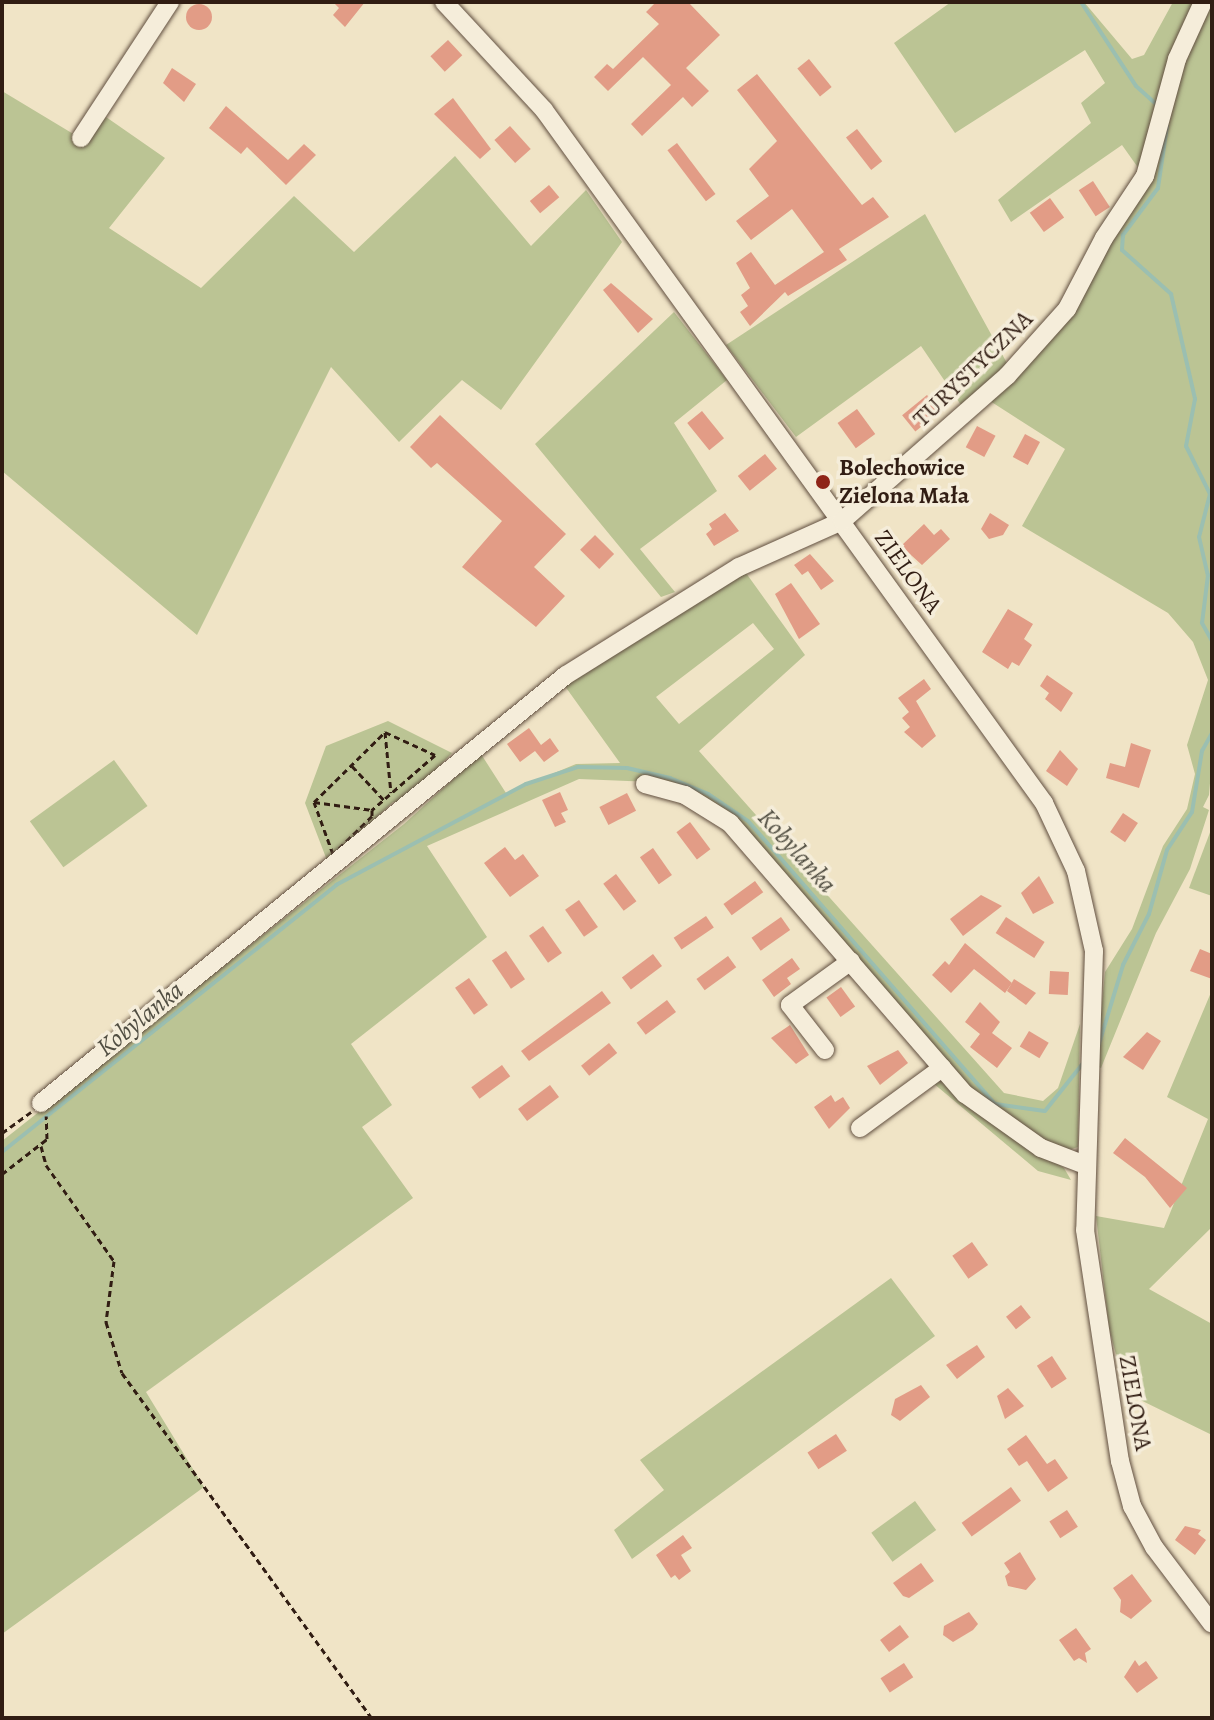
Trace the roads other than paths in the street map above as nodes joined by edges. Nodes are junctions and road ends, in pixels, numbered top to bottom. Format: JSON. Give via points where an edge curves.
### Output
{"nodes":[{"id":1,"x":170,"y":2,"type":"edge"},
{"id":2,"x":444,"y":2,"type":"edge"},
{"id":3,"x":1203,"y":2,"type":"edge"},
{"id":4,"x":81,"y":138,"type":"dead end"},
{"id":5,"x":842,"y":521,"type":"junction"},
{"id":6,"x":645,"y":784,"type":"dead end"},
{"id":7,"x":851,"y":961,"type":"junction"},
{"id":8,"x":825,"y":1050,"type":"dead end"},
{"id":9,"x":942,"y":1068,"type":"junction"},
{"id":10,"x":41,"y":1103,"type":"road end"},
{"id":11,"x":860,"y":1128,"type":"dead end"},
{"id":12,"x":1085,"y":1165,"type":"junction"},
{"id":13,"x":1212,"y":1624,"type":"edge"}],
"edges":[{"from":1,"to":4,"type":"street"},
{"from":2,"to":5,"type":"street","name":"ZIELONA","via":[[544,110]]},
{"from":3,"to":5,"type":"street","name":"TURYSTYCZNA","via":[[1177,59],[1145,176],[1104,238],[1067,309],[1007,376]]},
{"from":5,"to":10,"type":"street","name":"TURYSTYCZNA","via":[[739,567],[609,644]]},
{"from":5,"to":12,"type":"street","name":"ZIELONA","via":[[1044,803],[1076,871],[1094,951]]},
{"from":6,"to":7,"type":"street","via":[[685,795],[730,823]]},
{"from":7,"to":8,"type":"street","via":[[790,1005]]},
{"from":7,"to":9,"type":"street"},
{"from":9,"to":11,"type":"street"},
{"from":9,"to":12,"type":"street","via":[[985,1111],[1056,1156]]},
{"from":12,"to":13,"type":"street","name":"ZIELONA","via":[[1089,1262],[1117,1448],[1132,1506],[1154,1547]]}]}
